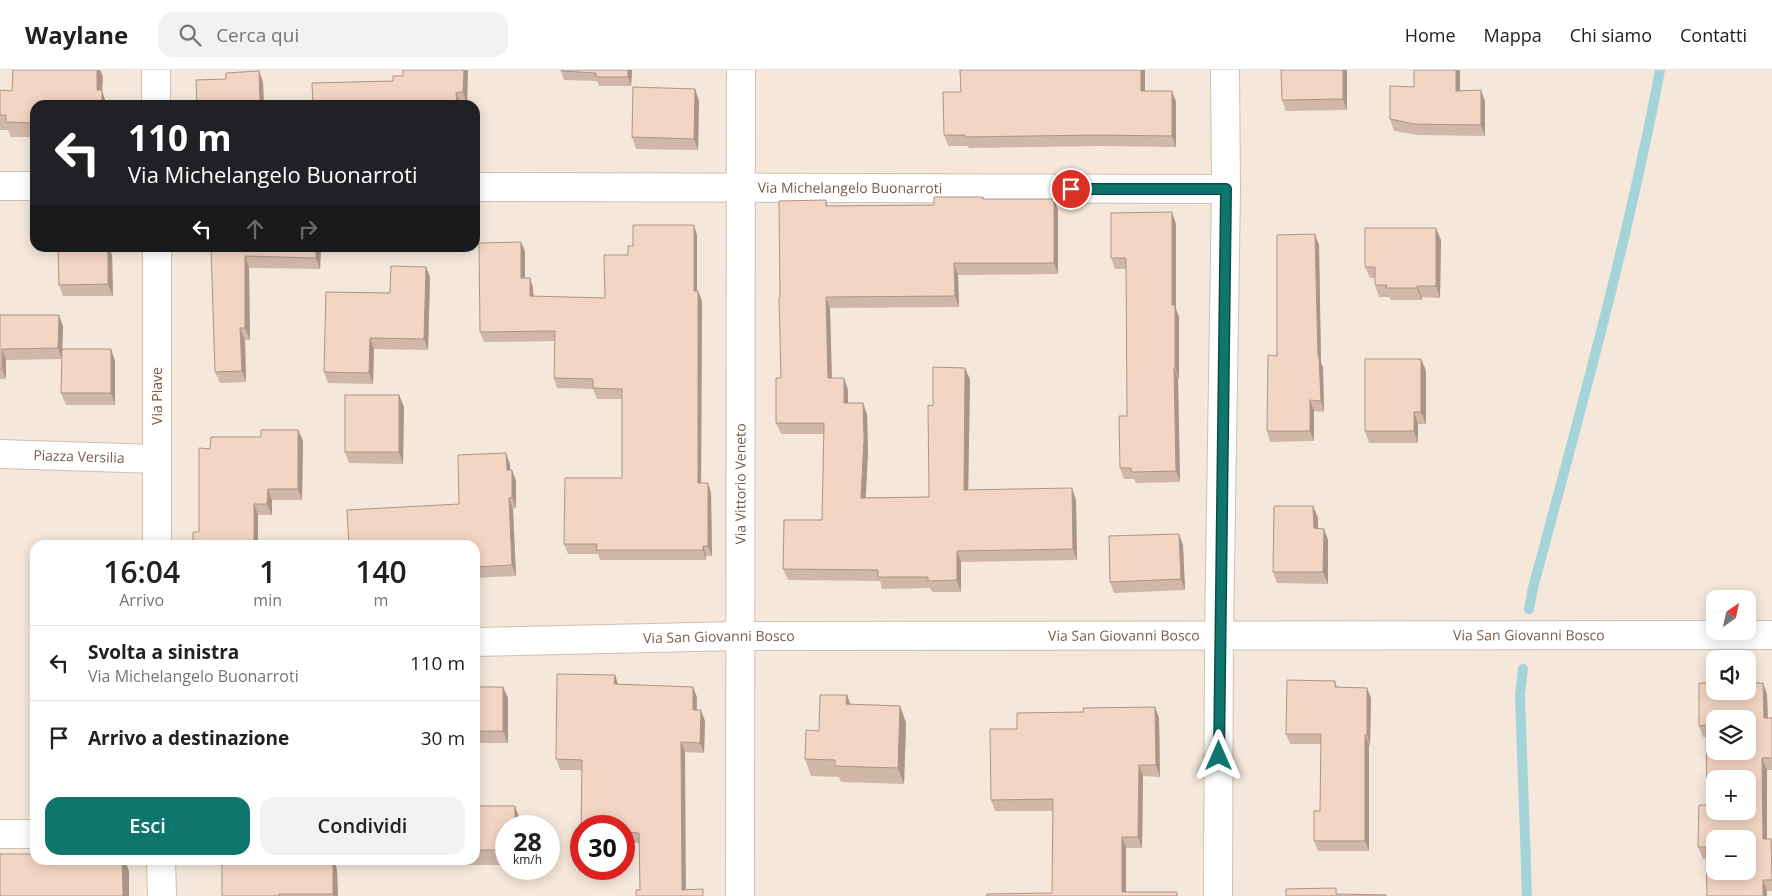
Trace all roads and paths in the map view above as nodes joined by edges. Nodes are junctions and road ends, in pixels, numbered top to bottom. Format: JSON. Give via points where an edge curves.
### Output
{"nodes":[{"id":1,"x":156,"y":70,"type":"edge"},
{"id":2,"x":741,"y":70,"type":"edge"},
{"id":3,"x":1225,"y":70,"type":"edge"},
{"id":4,"x":156,"y":100,"type":"edge"},
{"id":5,"x":0,"y":186,"type":"edge"},
{"id":6,"x":30,"y":186,"type":"edge"},
{"id":7,"x":480,"y":188,"type":"edge"},
{"id":8,"x":741,"y":189,"type":"junction"},
{"id":9,"x":1226,"y":189,"type":"junction"},
{"id":10,"x":157,"y":252,"type":"edge"},
{"id":11,"x":0,"y":454,"type":"edge"},
{"id":12,"x":157,"y":459,"type":"junction"},
{"id":13,"x":157,"y":540,"type":"edge"},
{"id":14,"x":1772,"y":635,"type":"edge"},
{"id":15,"x":739,"y":636,"type":"junction"},
{"id":16,"x":1219,"y":636,"type":"junction"},
{"id":17,"x":480,"y":642,"type":"edge"},
{"id":18,"x":0,"y":834,"type":"edge"},
{"id":19,"x":30,"y":834,"type":"edge"},
{"id":20,"x":162,"y":865,"type":"edge"},
{"id":21,"x":162,"y":896,"type":"edge"},
{"id":22,"x":740,"y":896,"type":"edge"},
{"id":23,"x":1218,"y":896,"type":"edge"}],
"edges":[{"from":1,"to":4,"type":"street"},
{"from":2,"to":8,"type":"street","name":"Via Vittorio Veneto"},
{"from":3,"to":9,"type":"street"},
{"from":5,"to":6,"type":"street"},
{"from":7,"to":8,"type":"street","name":"Via Michelangelo Buonarroti"},
{"from":8,"to":9,"type":"street","name":"Via Michelangelo Buonarroti"},
{"from":8,"to":15,"type":"street","name":"Via Vittorio Veneto"},
{"from":9,"to":16,"type":"street"},
{"from":10,"to":12,"type":"street","name":"Via Piave"},
{"from":11,"to":12,"type":"street","name":"Piazza Versilia"},
{"from":12,"to":13,"type":"street","name":"Via Piave"},
{"from":14,"to":16,"type":"street","name":"Via San Giovanni Bosco"},
{"from":15,"to":16,"type":"street","name":"Via San Giovanni Bosco"},
{"from":15,"to":17,"type":"street","name":"Via San Giovanni Bosco"},
{"from":15,"to":22,"type":"street","name":"Via Vittorio Veneto"},
{"from":16,"to":23,"type":"street"},
{"from":18,"to":19,"type":"street"},
{"from":20,"to":21,"type":"street"}]}
